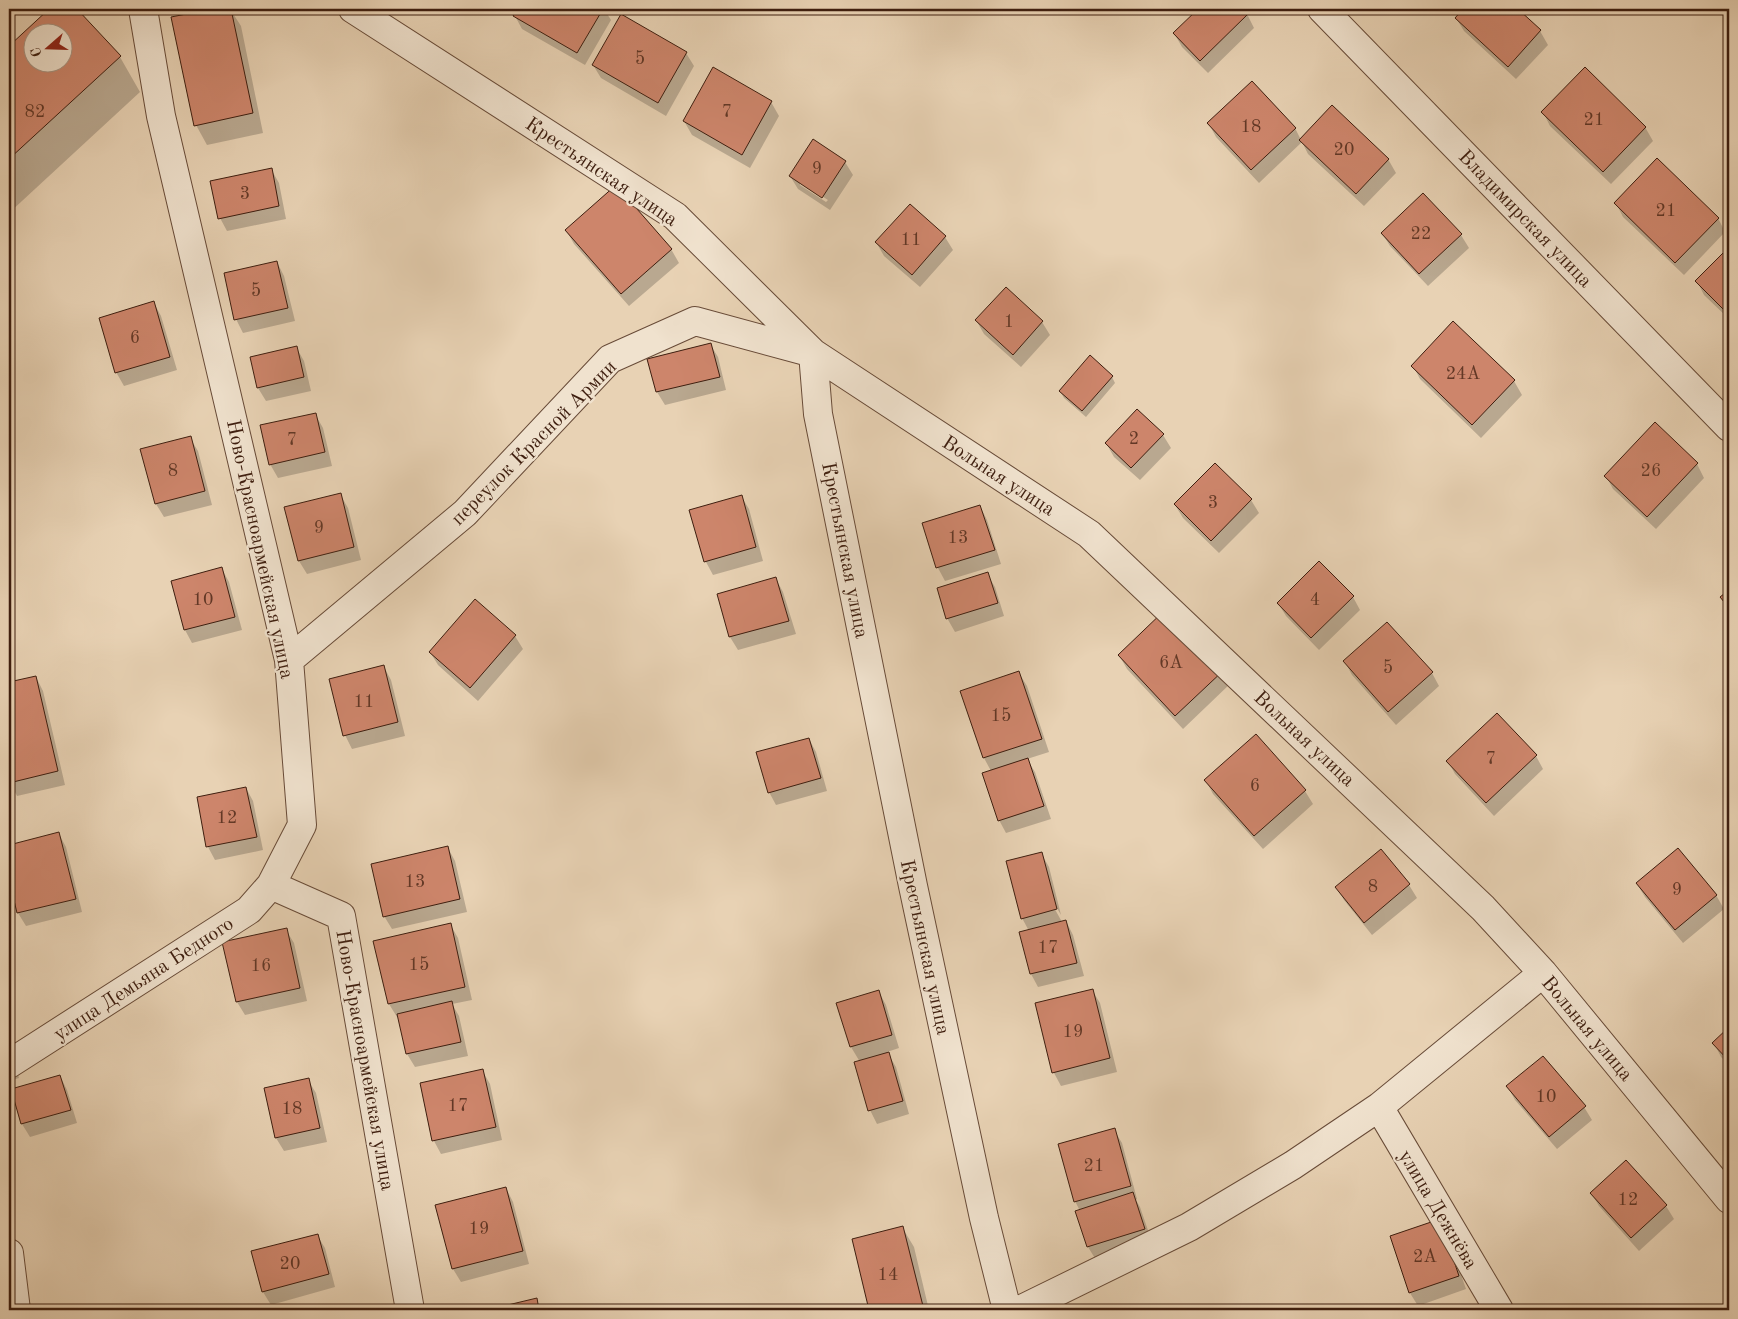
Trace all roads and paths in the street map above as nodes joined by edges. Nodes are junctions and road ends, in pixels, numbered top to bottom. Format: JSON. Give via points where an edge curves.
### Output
{"nodes":[{"id":1,"x":143,"y":9,"type":"edge"},
{"id":2,"x":352,"y":9,"type":"edge"},
{"id":3,"x":1322,"y":9,"type":"edge"},
{"id":4,"x":813,"y":353,"type":"junction"},
{"id":5,"x":1729,"y":427,"type":"edge"},
{"id":6,"x":289,"y":660,"type":"junction"},
{"id":7,"x":271,"y":885,"type":"junction"},
{"id":8,"x":1543,"y":973,"type":"junction"},
{"id":9,"x":9,"y":1064,"type":"edge"},
{"id":10,"x":1379,"y":1107,"type":"junction"},
{"id":11,"x":1729,"y":1199,"type":"edge"},
{"id":12,"x":9,"y":1254,"type":"edge"},
{"id":13,"x":16,"y":1310,"type":"edge"},
{"id":14,"x":410,"y":1310,"type":"edge"},
{"id":15,"x":1007,"y":1310,"type":"edge"},
{"id":16,"x":1020,"y":1310,"type":"edge"},
{"id":17,"x":1499,"y":1310,"type":"edge"}],
"edges":[{"from":1,"to":6,"type":"street","name":"Ново-Красноармейская улица","via":[[161,116]]},
{"from":2,"to":4,"type":"street","name":"Крестьянская улица","via":[[675,216]]},
{"from":3,"to":5,"type":"street","name":"Владимирская улица"},
{"from":4,"to":6,"type":"street","name":"переулок Красной Армии","via":[[695,321],[610,359],[466,513]]},
{"from":4,"to":8,"type":"street","name":"Вольная улица","via":[[1089,534],[1483,908]]},
{"from":4,"to":15,"type":"street","name":"Крестьянская улица","via":[[818,414],[909,866],[984,1218]]},
{"from":6,"to":7,"type":"street","name":"Ново-Красноармейская улица","via":[[302,825]]},
{"from":7,"to":9,"type":"street","name":"улица Демьяна Бедного","via":[[250,910]]},
{"from":7,"to":14,"type":"street","name":"Ново-Красноармейская улица","via":[[341,916]]},
{"from":8,"to":10,"type":"street"},
{"from":8,"to":11,"type":"street","name":"Вольная улица"},
{"from":10,"to":16,"type":"street","via":[[1293,1165],[1189,1227]]},
{"from":10,"to":17,"type":"street","name":"улица Дежнёва"},
{"from":12,"to":13,"type":"street"}]}
